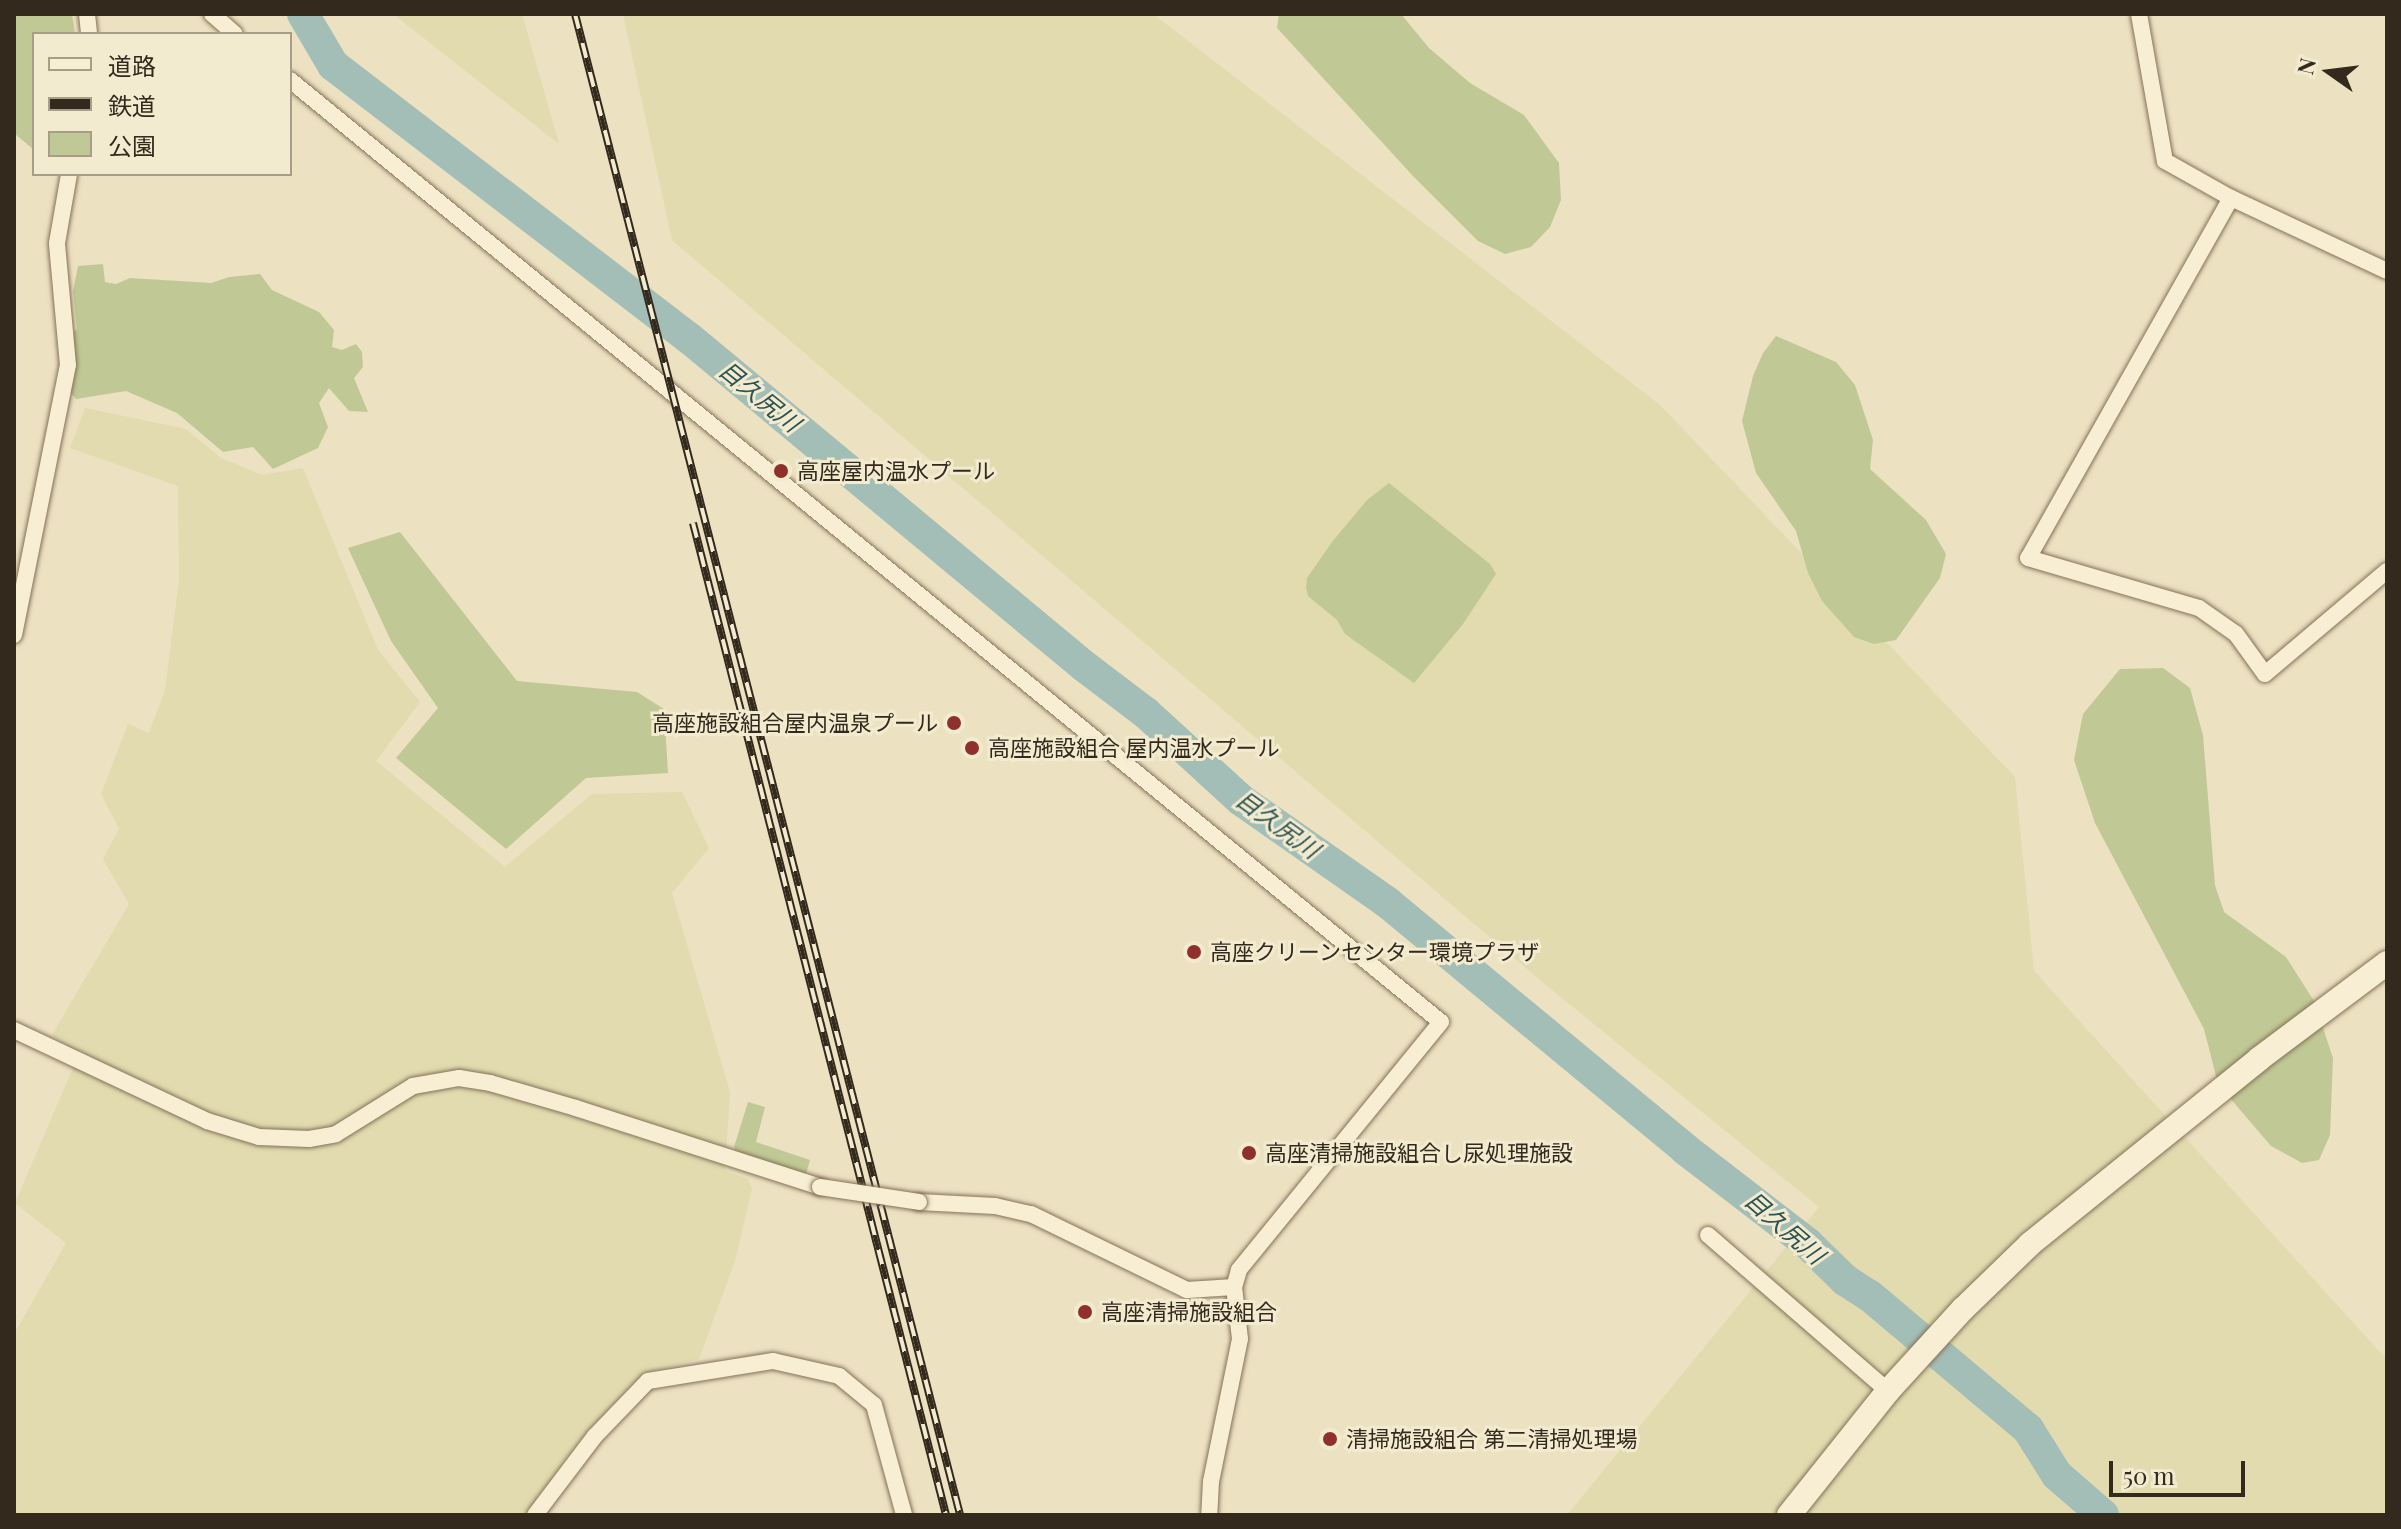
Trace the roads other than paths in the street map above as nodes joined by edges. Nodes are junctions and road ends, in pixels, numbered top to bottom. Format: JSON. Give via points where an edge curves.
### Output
{"nodes":[{"id":1,"x":212,"y":14,"type":"edge"},
{"id":2,"x":2139,"y":14,"type":"edge"},
{"id":3,"x":233,"y":32,"type":"edge"},
{"id":4,"x":292,"y":82,"type":"edge"},
{"id":5,"x":69,"y":176,"type":"edge"},
{"id":6,"x":2231,"y":198,"type":"junction"},
{"id":7,"x":2387,"y":271,"type":"edge"},
{"id":8,"x":2387,"y":571,"type":"edge"},
{"id":9,"x":14,"y":635,"type":"edge"},
{"id":10,"x":2387,"y":963,"type":"edge"},
{"id":11,"x":14,"y":1030,"type":"edge"},
{"id":12,"x":1708,"y":1235,"type":"dead end"},
{"id":13,"x":1234,"y":1287,"type":"junction"},
{"id":14,"x":1891,"y":1388,"type":"junction"},
{"id":15,"x":535,"y":1515,"type":"edge"},
{"id":16,"x":904,"y":1515,"type":"edge"},
{"id":17,"x":1209,"y":1515,"type":"edge"},
{"id":18,"x":1789,"y":1515,"type":"edge"}],
"edges":[{"from":1,"to":3,"type":"street"},
{"from":2,"to":6,"type":"street","via":[[2165,161]]},
{"from":4,"to":13,"type":"street","via":[[1441,1022],[1288,1207],[1239,1270]]},
{"from":5,"to":9,"type":"street","via":[[57,243],[68,365]]},
{"from":6,"to":7,"type":"street"},
{"from":6,"to":8,"type":"street","via":[[2028,558],[2199,608],[2236,634],[2265,674]]},
{"from":10,"to":14,"type":"street","via":[[2030,1244]]},
{"from":11,"to":13,"type":"street","bridge":true,"via":[[207,1121],[259,1137],[336,1134],[413,1086],[459,1078],[576,1108],[820,1187],[1031,1214],[1187,1290]]},
{"from":12,"to":14,"type":"street"},
{"from":13,"to":17,"type":"street","via":[[1240,1339]]},
{"from":14,"to":18,"type":"street"},
{"from":15,"to":16,"type":"street","via":[[595,1436],[648,1381],[773,1361],[839,1376],[874,1405]]}]}
